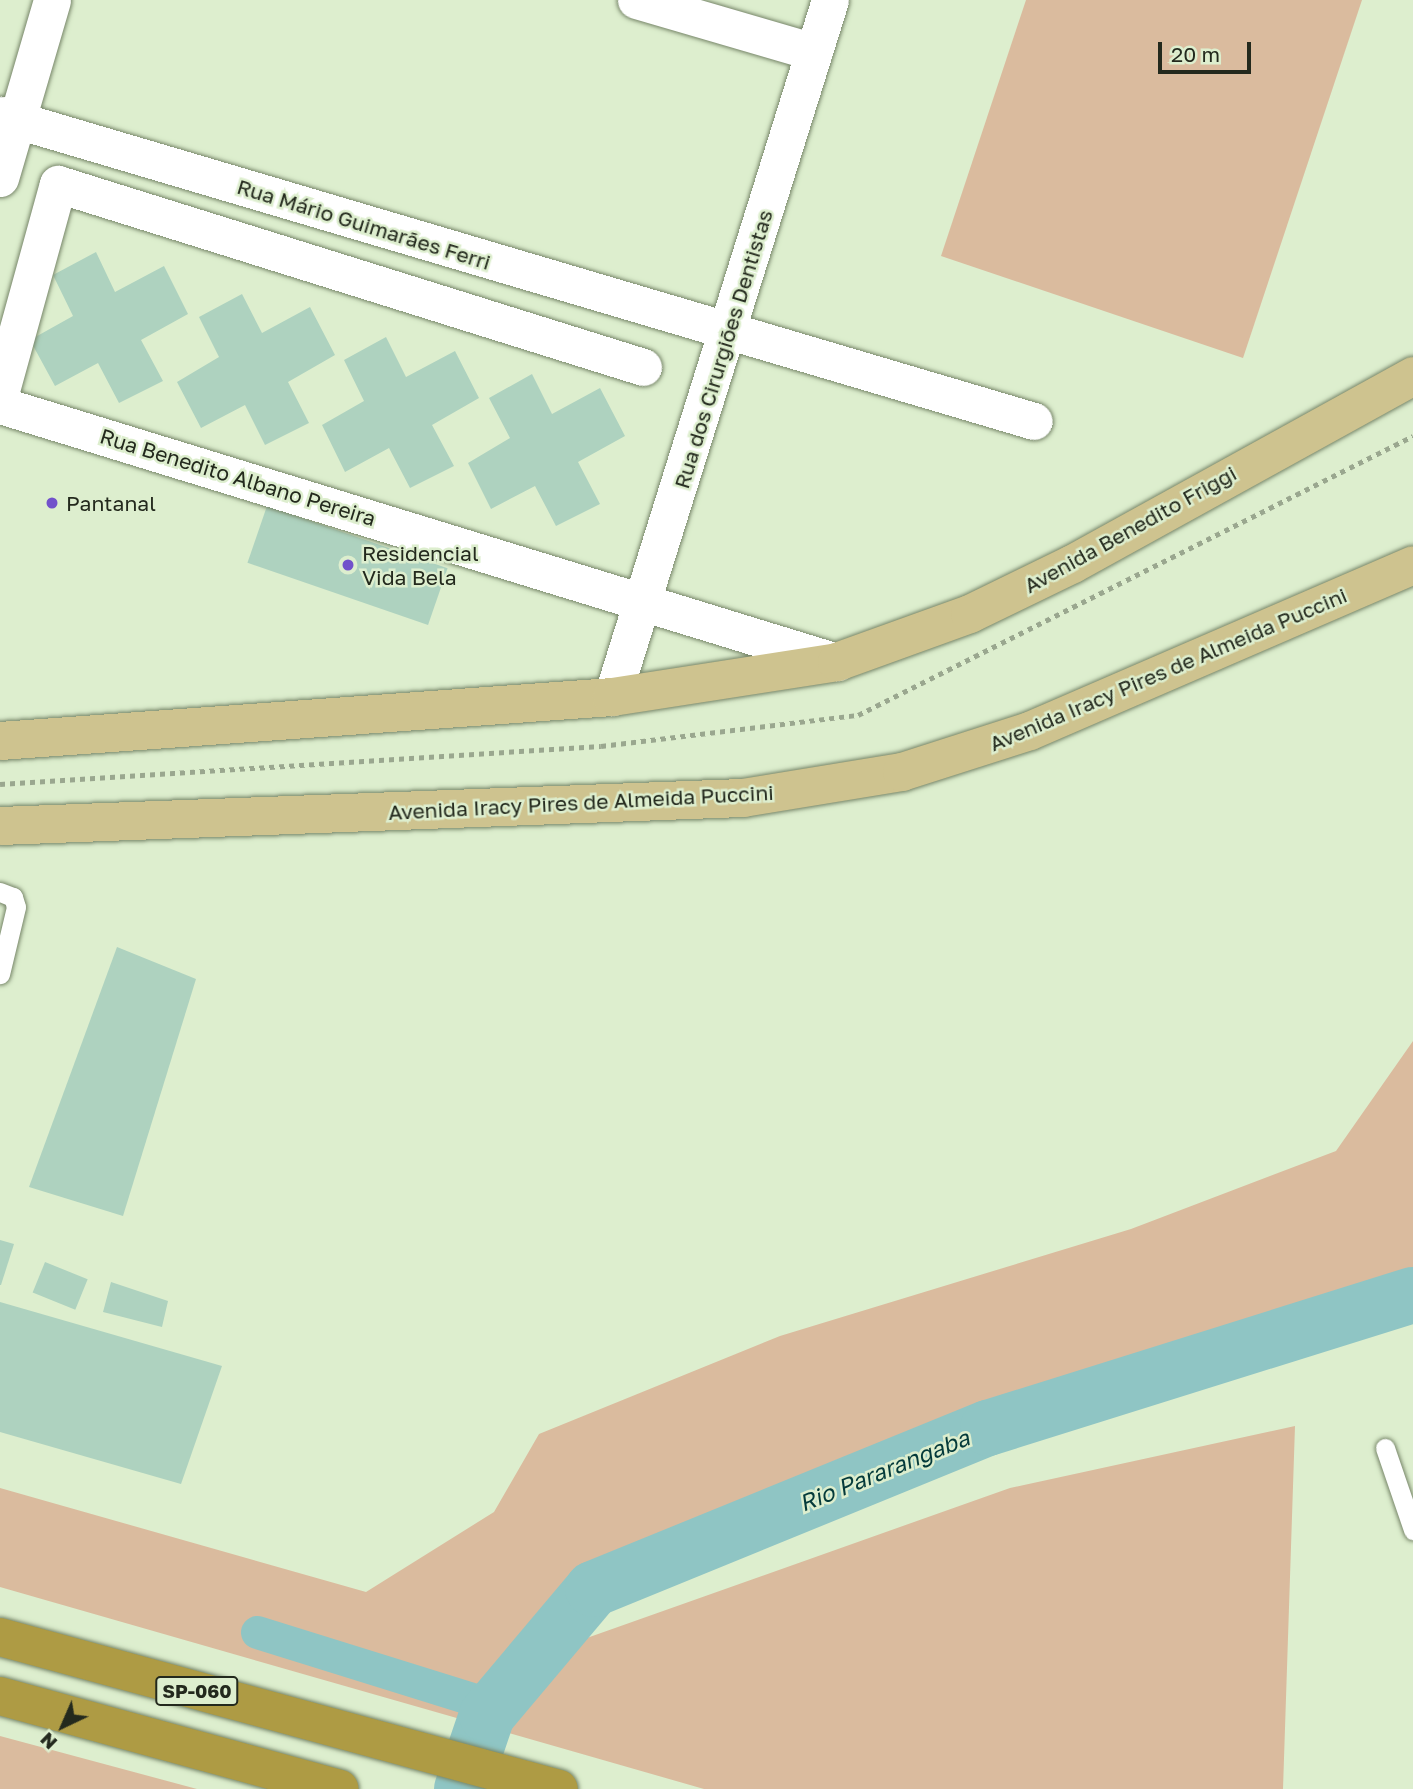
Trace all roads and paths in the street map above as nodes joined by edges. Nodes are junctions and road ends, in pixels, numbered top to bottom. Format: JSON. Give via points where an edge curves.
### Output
{"nodes":[{"id":1,"x":52,"y":0,"type":"edge"},
{"id":2,"x":636,"y":0,"type":"edge"},
{"id":3,"x":830,"y":0,"type":"edge"},
{"id":4,"x":814,"y":52,"type":"junction"},
{"id":5,"x":8,"y":118,"type":"edge"},
{"id":6,"x":0,"y":178,"type":"edge"},
{"id":7,"x":728,"y":332,"type":"junction"},
{"id":8,"x":643,"y":367,"type":"dead end"},
{"id":9,"x":1413,"y":376,"type":"edge"},
{"id":10,"x":0,"y":394,"type":"edge"},
{"id":11,"x":0,"y":405,"type":"edge"},
{"id":12,"x":1034,"y":421,"type":"dead end"},
{"id":13,"x":1413,"y":565,"type":"edge"},
{"id":14,"x":646,"y":600,"type":"junction"},
{"id":15,"x":837,"y":662,"type":"junction"},
{"id":16,"x":612,"y":697,"type":"junction"},
{"id":17,"x":0,"y":741,"type":"edge"},
{"id":18,"x":0,"y":826,"type":"edge"},
{"id":19,"x":0,"y":892,"type":"edge"},
{"id":20,"x":0,"y":974,"type":"edge"},
{"id":21,"x":1385,"y":1448,"type":"dead end"},
{"id":22,"x":1413,"y":1530,"type":"edge"},
{"id":23,"x":0,"y":1637,"type":"edge"},
{"id":24,"x":0,"y":1696,"type":"edge"},
{"id":25,"x":548,"y":1786,"type":"edge"},
{"id":26,"x":340,"y":1789,"type":"edge"}],
"edges":[{"from":1,"to":5,"type":"street"},
{"from":2,"to":4,"type":"street"},
{"from":3,"to":4,"type":"street","name":"Rua dos Cirurgiões Dentistas"},
{"from":4,"to":7,"type":"street","name":"Rua dos Cirurgiões Dentistas"},
{"from":5,"to":6,"type":"street"},
{"from":5,"to":7,"type":"street","name":"Rua Mário Guimarães Ferri"},
{"from":7,"to":12,"type":"street","name":"Rua Mário Guimarães Ferri"},
{"from":7,"to":14,"type":"street","name":"Rua dos Cirurgiões Dentistas"},
{"from":8,"to":10,"type":"street","via":[[58,184]]},
{"from":9,"to":15,"type":"main road","name":"Avenida Benedito Friggi","via":[[1073,564],[970,614]]},
{"from":11,"to":14,"type":"street","name":"Rua Benedito Albano Pereira"},
{"from":13,"to":18,"type":"main road","name":"Avenida Iracy Pires de Almeida Puccini","via":[[1030,731],[902,772],[743,798]]},
{"from":14,"to":15,"type":"street","name":"Rua Benedito Albano Pereira"},
{"from":14,"to":16,"type":"street","name":"Rua dos Cirurgiões Dentistas"},
{"from":15,"to":16,"type":"main road"},
{"from":16,"to":17,"type":"main road"},
{"from":19,"to":20,"type":"lane","via":[[13,897],[16,907]]},
{"from":21,"to":22,"type":"lane"},
{"from":23,"to":25,"type":"highway","number":"SP-060"},
{"from":24,"to":26,"type":"highway","number":"SP-060"}]}
